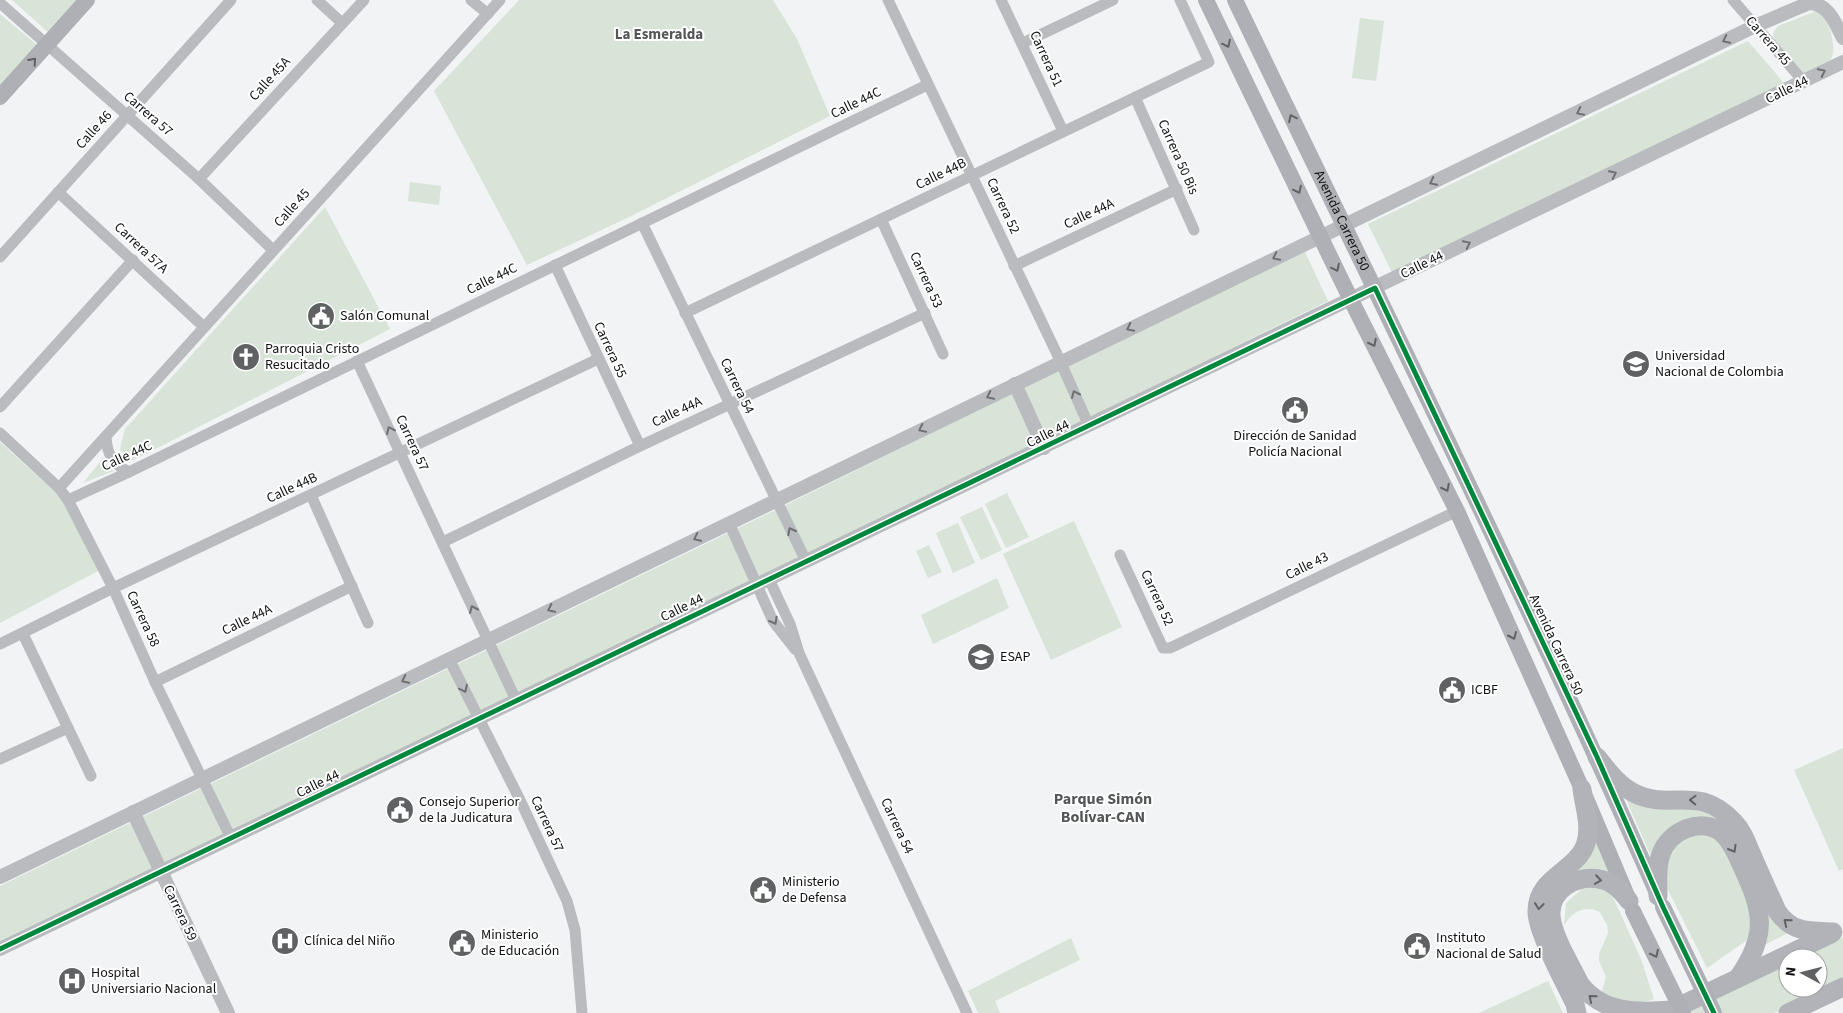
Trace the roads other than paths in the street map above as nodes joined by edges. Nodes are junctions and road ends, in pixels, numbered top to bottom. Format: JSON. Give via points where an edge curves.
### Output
{"nodes":[{"id":1,"x":87,"y":0,"type":"edge"},
{"id":2,"x":231,"y":0,"type":"edge"},
{"id":3,"x":317,"y":0,"type":"edge"},
{"id":4,"x":364,"y":0,"type":"edge"},
{"id":5,"x":471,"y":0,"type":"edge"},
{"id":6,"x":500,"y":0,"type":"edge"},
{"id":7,"x":888,"y":0,"type":"edge"},
{"id":8,"x":1001,"y":0,"type":"edge"},
{"id":9,"x":1113,"y":0,"type":"edge"},
{"id":10,"x":1180,"y":0,"type":"edge"},
{"id":11,"x":1206,"y":0,"type":"edge"},
{"id":12,"x":1235,"y":0,"type":"edge"},
{"id":13,"x":1733,"y":0,"type":"edge"},
{"id":14,"x":0,"y":3,"type":"edge"},
{"id":15,"x":488,"y":14,"type":"junction"},
{"id":16,"x":342,"y":23,"type":"junction"},
{"id":17,"x":1755,"y":26,"type":"junction"},
{"id":18,"x":1843,"y":38,"type":"edge"},
{"id":19,"x":1023,"y":43,"type":"junction"},
{"id":20,"x":47,"y":45,"type":"junction"},
{"id":21,"x":1843,"y":62,"type":"edge"},
{"id":22,"x":1804,"y":82,"type":"junction"},
{"id":23,"x":928,"y":85,"type":"junction"},
{"id":24,"x":0,"y":97,"type":"edge"},
{"id":25,"x":1135,"y":97,"type":"junction"},
{"id":26,"x":126,"y":116,"type":"junction"},
{"id":27,"x":1063,"y":131,"type":"junction"},
{"id":28,"x":972,"y":176,"type":"junction"},
{"id":29,"x":199,"y":179,"type":"junction"},
{"id":30,"x":1177,"y":190,"type":"junction"},
{"id":31,"x":58,"y":192,"type":"junction"},
{"id":32,"x":881,"y":219,"type":"junction"},
{"id":33,"x":642,"y":223,"type":"junction"},
{"id":34,"x":1344,"y":225,"type":"junction"},
{"id":35,"x":1194,"y":230,"type":"dead end"},
{"id":36,"x":1320,"y":236,"type":"junction"},
{"id":37,"x":273,"y":250,"type":"junction"},
{"id":38,"x":0,"y":257,"type":"edge"},
{"id":39,"x":133,"y":260,"type":"junction"},
{"id":40,"x":555,"y":265,"type":"junction"},
{"id":41,"x":1014,"y":266,"type":"junction"},
{"id":42,"x":1375,"y":288,"type":"junction"},
{"id":43,"x":1351,"y":300,"type":"junction"},
{"id":44,"x":685,"y":313,"type":"junction"},
{"id":45,"x":925,"y":313,"type":"junction"},
{"id":46,"x":204,"y":327,"type":"junction"},
{"id":47,"x":943,"y":354,"type":"dead end"},
{"id":48,"x":598,"y":359,"type":"junction"},
{"id":49,"x":358,"y":361,"type":"junction"},
{"id":50,"x":1060,"y":362,"type":"junction"},
{"id":51,"x":1015,"y":384,"type":"junction"},
{"id":52,"x":729,"y":404,"type":"junction"},
{"id":53,"x":0,"y":407,"type":"edge"},
{"id":54,"x":1089,"y":426,"type":"junction"},
{"id":55,"x":0,"y":433,"type":"edge"},
{"id":56,"x":106,"y":437,"type":"junction"},
{"id":57,"x":640,"y":446,"type":"junction"},
{"id":58,"x":1044,"y":448,"type":"junction"},
{"id":59,"x":400,"y":454,"type":"junction"},
{"id":60,"x":129,"y":472,"type":"junction"},
{"id":61,"x":58,"y":488,"type":"junction"},
{"id":62,"x":311,"y":495,"type":"junction"},
{"id":63,"x":68,"y":500,"type":"junction"},
{"id":64,"x":776,"y":500,"type":"junction"},
{"id":65,"x":1457,"y":511,"type":"junction"},
{"id":66,"x":729,"y":523,"type":"junction"},
{"id":67,"x":443,"y":542,"type":"junction"},
{"id":68,"x":1120,"y":555,"type":"dead end"},
{"id":69,"x":806,"y":561,"type":"junction"},
{"id":70,"x":763,"y":581,"type":"junction"},
{"id":71,"x":352,"y":586,"type":"junction"},
{"id":72,"x":113,"y":588,"type":"junction"},
{"id":73,"x":368,"y":623,"type":"dead end"},
{"id":74,"x":23,"y":634,"type":"junction"},
{"id":75,"x":488,"y":640,"type":"junction"},
{"id":76,"x":0,"y":644,"type":"edge"},
{"id":77,"x":1170,"y":648,"type":"joint"},
{"id":78,"x":449,"y":659,"type":"junction"},
{"id":79,"x":155,"y":682,"type":"junction"},
{"id":80,"x":516,"y":700,"type":"junction"},
{"id":81,"x":478,"y":719,"type":"junction"},
{"id":82,"x":68,"y":728,"type":"junction"},
{"id":83,"x":1596,"y":757,"type":"junction"},
{"id":84,"x":0,"y":759,"type":"edge"},
{"id":85,"x":91,"y":776,"type":"dead end"},
{"id":86,"x":203,"y":778,"type":"junction"},
{"id":87,"x":1582,"y":789,"type":"junction"},
{"id":88,"x":133,"y":812,"type":"junction"},
{"id":89,"x":231,"y":838,"type":"junction"},
{"id":90,"x":161,"y":872,"type":"junction"},
{"id":91,"x":0,"y":877,"type":"edge"},
{"id":92,"x":1660,"y":901,"type":"junction"},
{"id":93,"x":1631,"y":906,"type":"junction"},
{"id":94,"x":1838,"y":930,"type":"edge"},
{"id":95,"x":0,"y":949,"type":"edge"},
{"id":96,"x":1738,"y":978,"type":"junction"},
{"id":97,"x":1843,"y":986,"type":"edge"},
{"id":98,"x":1674,"y":1012,"type":"edge"},
{"id":99,"x":228,"y":1013,"type":"edge"},
{"id":100,"x":582,"y":1013,"type":"edge"},
{"id":101,"x":967,"y":1013,"type":"edge"},
{"id":102,"x":1577,"y":1013,"type":"edge"},
{"id":103,"x":1714,"y":1013,"type":"edge"},
{"id":104,"x":1788,"y":1013,"type":"edge"}],
"edges":[{"from":1,"to":20,"type":"main road"},
{"from":2,"to":26,"type":"street","name":"Calle 46"},
{"from":3,"to":16,"type":"street"},
{"from":4,"to":16,"type":"street","name":"Calle 45A"},
{"from":5,"to":15,"type":"street"},
{"from":6,"to":15,"type":"street","name":"Calle 45"},
{"from":7,"to":23,"type":"street","name":"Carrera 52"},
{"from":8,"to":19,"type":"street","name":"Carrera 51"},
{"from":9,"to":19,"type":"street"},
{"from":10,"to":25,"type":"street","name":"Calle 44B","via":[[1209,62]]},
{"from":11,"to":36,"type":"main road","name":"Avenida Carrera 50","one_way":true},
{"from":34,"to":12,"type":"main road","name":"Avenida Carrera 50","one_way":true},
{"from":13,"to":17,"type":"street","name":"Carrera 45"},
{"from":14,"to":20,"type":"street","name":"Carrera 57"},
{"from":15,"to":37,"type":"street","name":"Calle 45"},
{"from":16,"to":29,"type":"street","name":"Calle 45A"},
{"from":17,"to":18,"type":"street","via":[[1809,3],[1817,3],[1823,6]]},
{"from":17,"to":22,"type":"street","name":"Carrera 45"},
{"from":17,"to":34,"type":"street","one_way":true},
{"from":19,"to":27,"type":"street","name":"Carrera 51"},
{"from":24,"to":20,"type":"main road","one_way":true},
{"from":20,"to":26,"type":"street","name":"Carrera 57"},
{"from":22,"to":21,"type":"street","name":"Calle 44","one_way":true},
{"from":42,"to":22,"type":"street","name":"Calle 44","one_way":true},
{"from":23,"to":28,"type":"street","name":"Carrera 52"},
{"from":23,"to":33,"type":"street","name":"Calle 44C"},
{"from":25,"to":27,"type":"street","name":"Calle 44B"},
{"from":25,"to":30,"type":"street","name":"Carrera 50 Bis"},
{"from":26,"to":29,"type":"street","name":"Carrera 57"},
{"from":26,"to":31,"type":"street","name":"Calle 46"},
{"from":27,"to":28,"type":"street","name":"Calle 44B"},
{"from":28,"to":32,"type":"street","name":"Calle 44B"},
{"from":28,"to":41,"type":"street","name":"Carrera 52"},
{"from":29,"to":37,"type":"street","name":"Carrera 57"},
{"from":30,"to":35,"type":"street","name":"Carrera 50 Bis"},
{"from":30,"to":41,"type":"street","name":"Calle 44A"},
{"from":31,"to":38,"type":"street","name":"Calle 46"},
{"from":31,"to":39,"type":"street","name":"Carrera 57A"},
{"from":32,"to":44,"type":"street","name":"Calle 44B"},
{"from":32,"to":45,"type":"street","name":"Carrera 53"},
{"from":33,"to":40,"type":"street","name":"Calle 44C"},
{"from":33,"to":44,"type":"street","name":"Carrera 54"},
{"from":34,"to":36,"type":"street"},
{"from":34,"to":42,"type":"main road","name":"Avenida Carrera 50"},
{"from":36,"to":43,"type":"main road","name":"Avenida Carrera 50","one_way":true},
{"from":36,"to":50,"type":"street","one_way":true},
{"from":37,"to":46,"type":"street","name":"Calle 45"},
{"from":39,"to":46,"type":"street","name":"Carrera 57A"},
{"from":39,"to":53,"type":"street"},
{"from":40,"to":48,"type":"street","name":"Carrera 55"},
{"from":40,"to":49,"type":"street","name":"Calle 44C"},
{"from":41,"to":50,"type":"street","name":"Carrera 52"},
{"from":42,"to":43,"type":"street","name":"Calle 44"},
{"from":42,"to":83,"type":"main road","name":"Avenida Carrera 50"},
{"from":43,"to":54,"type":"street","name":"Calle 44"},
{"from":43,"to":65,"type":"main road","name":"Avenida Carrera 50","one_way":true},
{"from":44,"to":52,"type":"street","name":"Carrera 54"},
{"from":45,"to":47,"type":"street","name":"Carrera 53"},
{"from":45,"to":52,"type":"street","name":"Calle 44A"},
{"from":46,"to":56,"type":"street","name":"Calle 45"},
{"from":48,"to":57,"type":"street","name":"Carrera 55"},
{"from":48,"to":59,"type":"street","name":"Calle 44B"},
{"from":59,"to":49,"type":"street","name":"Carrera 57","one_way":true},
{"from":49,"to":60,"type":"street","name":"Calle 44C"},
{"from":50,"to":51,"type":"street"},
{"from":54,"to":50,"type":"street","name":"Carrera 52","one_way":true},
{"from":51,"to":58,"type":"street"},
{"from":51,"to":64,"type":"street","one_way":true},
{"from":52,"to":57,"type":"street","name":"Calle 44A"},
{"from":52,"to":64,"type":"street","name":"Carrera 54"},
{"from":54,"to":58,"type":"street","name":"Calle 44"},
{"from":55,"to":61,"type":"street","name":"Carrera 58"},
{"from":56,"to":60,"type":"street","via":[[111,459]]},
{"from":56,"to":61,"type":"street","name":"Calle 45"},
{"from":57,"to":67,"type":"street","name":"Calle 44A"},
{"from":58,"to":69,"type":"street","name":"Calle 44"},
{"from":59,"to":62,"type":"street","name":"Calle 44B"},
{"from":59,"to":67,"type":"street","name":"Carrera 57"},
{"from":60,"to":63,"type":"street","name":"Calle 44C"},
{"from":61,"to":63,"type":"street","name":"Carrera 58"},
{"from":62,"to":71,"type":"street"},
{"from":62,"to":72,"type":"street","name":"Calle 44B"},
{"from":63,"to":72,"type":"street","name":"Carrera 58"},
{"from":64,"to":66,"type":"street"},
{"from":69,"to":64,"type":"street","name":"Carrera 54","one_way":true},
{"from":65,"to":77,"type":"street","name":"Calle 43"},
{"from":65,"to":87,"type":"main road","name":"Avenida Carrera 50","one_way":true},
{"from":66,"to":70,"type":"street","name":"Carrera 54"},
{"from":66,"to":75,"type":"street","one_way":true},
{"from":75,"to":67,"type":"street","name":"Carrera 57","one_way":true},
{"from":68,"to":77,"type":"street","name":"Carrera 52","via":[[1164,648]]},
{"from":69,"to":70,"type":"street","name":"Calle 44"},
{"from":70,"to":80,"type":"street","name":"Calle 44"},
{"from":70,"to":101,"type":"street","name":"Carrera 54","via":[[790,624],[799,653]]},
{"from":71,"to":73,"type":"street"},
{"from":71,"to":79,"type":"street","name":"Calle 44A"},
{"from":72,"to":74,"type":"street","name":"Calle 44B"},
{"from":72,"to":79,"type":"street","name":"Carrera 58"},
{"from":74,"to":76,"type":"street","name":"Calle 44B"},
{"from":74,"to":82,"type":"street"},
{"from":75,"to":78,"type":"street"},
{"from":75,"to":80,"type":"street","name":"Carrera 57"},
{"from":78,"to":81,"type":"street","name":"Carrera 57","one_way":true},
{"from":78,"to":86,"type":"street","one_way":true},
{"from":79,"to":86,"type":"street","name":"Carrera 58"},
{"from":80,"to":81,"type":"street","name":"Calle 44"},
{"from":81,"to":89,"type":"street","name":"Calle 44"},
{"from":81,"to":100,"type":"street","name":"Carrera 57","via":[[567,901],[574,930]]},
{"from":82,"to":84,"type":"street"},
{"from":82,"to":85,"type":"street"},
{"from":83,"to":92,"type":"main road","name":"Avenida Carrera 50"},
{"from":94,"to":83,"type":"main road","one_way":true,"via":[[1800,930],[1782,918],[1741,830],[1720,809],[1702,800],[1662,800],[1642,796],[1621,785]]},
{"from":86,"to":88,"type":"street"},
{"from":86,"to":89,"type":"street","name":"Carrera 58"},
{"from":87,"to":93,"type":"main road","name":"Avenida Carrera 50"},
{"from":87,"to":102,"type":"main road","one_way":true,"via":[[1588,827],[1585,845],[1575,860],[1544,888],[1537,909],[1542,931]]},
{"from":88,"to":90,"type":"street","name":"Carrera 59"},
{"from":88,"to":91,"type":"street"},
{"from":89,"to":90,"type":"street","name":"Calle 44"},
{"from":90,"to":95,"type":"street","name":"Calle 44"},
{"from":90,"to":99,"type":"street","name":"Carrera 59"},
{"from":92,"to":96,"type":"main road","one_way":true,"via":[[1658,869],[1661,854],[1670,840],[1685,830],[1703,826],[1726,836],[1746,875],[1760,918],[1757,943]]},
{"from":92,"to":103,"type":"main road","name":"Avenida Carrera 50","bridge":true},
{"from":93,"to":98,"type":"main road","name":"Avenida Carrera 50","one_way":true,"bridge":true},
{"from":98,"to":93,"type":"main road","one_way":true,"via":[[1624,1012],[1596,1003],[1585,993],[1553,928],[1553,902],[1563,887],[1572,881],[1603,880],[1617,888]]},
{"from":94,"to":96,"type":"main road"},
{"from":96,"to":98,"type":"main road"},
{"from":97,"to":104,"type":"main road"}]}
